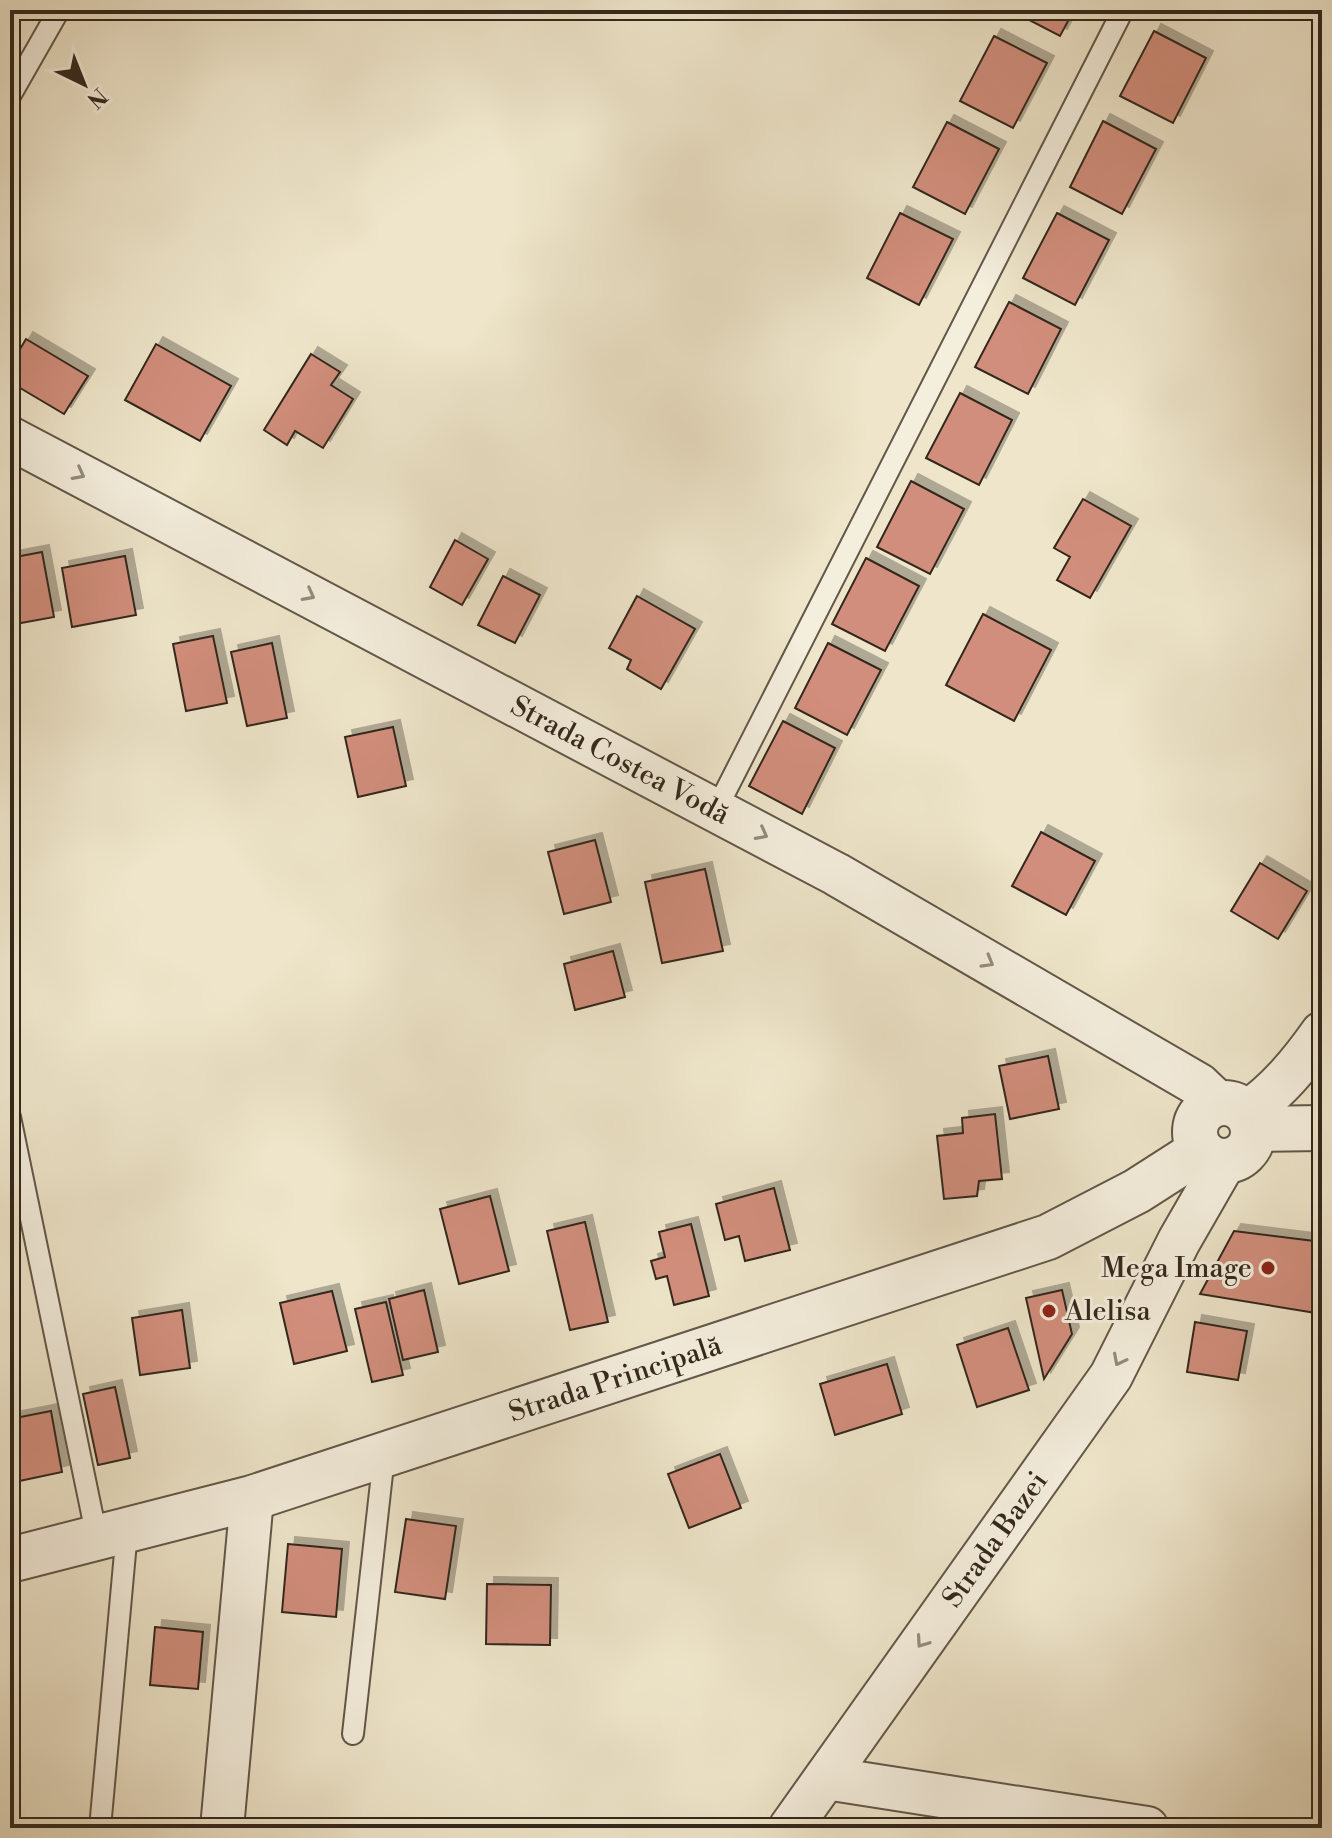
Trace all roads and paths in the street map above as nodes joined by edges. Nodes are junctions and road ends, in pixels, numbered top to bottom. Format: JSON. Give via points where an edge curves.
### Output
{"nodes":[{"id":1,"x":59,"y":10,"type":"edge"},
{"id":2,"x":1123,"y":10,"type":"edge"},
{"id":3,"x":10,"y":96,"type":"edge"},
{"id":4,"x":10,"y":438,"type":"edge"},
{"id":5,"x":716,"y":810,"type":"junction"},
{"id":6,"x":1322,"y":1033,"type":"edge"},
{"id":7,"x":1294,"y":1071,"type":"junction"},
{"id":8,"x":10,"y":1117,"type":"edge"},
{"id":9,"x":1322,"y":1126,"type":"edge"},
{"id":10,"x":1229,"y":1131,"type":"junction"},
{"id":11,"x":1137,"y":1191,"type":"junction"},
{"id":12,"x":1179,"y":1241,"type":"junction"},
{"id":13,"x":384,"y":1456,"type":"junction"},
{"id":14,"x":252,"y":1498,"type":"junction"},
{"id":15,"x":112,"y":1534,"type":"junction"},
{"id":16,"x":10,"y":1560,"type":"edge"},
{"id":17,"x":353,"y":1734,"type":"dead end"},
{"id":18,"x":826,"y":1778,"type":"junction"},
{"id":19,"x":100,"y":1828,"type":"edge"},
{"id":20,"x":222,"y":1828,"type":"edge"},
{"id":21,"x":790,"y":1828,"type":"edge"},
{"id":22,"x":1147,"y":1828,"type":"edge"}],
"edges":[{"from":1,"to":3,"type":"lane"},
{"from":2,"to":5,"type":"lane"},
{"from":4,"to":5,"type":"street","name":"Strada Costea Vodă","one_way":true},
{"from":5,"to":10,"type":"street","name":"Strada Costea Vodă","one_way":true,"via":[[1199,1085]]},
{"from":6,"to":7,"type":"street"},
{"from":7,"to":9,"type":"street","via":[[1292,1094],[1301,1113]]},
{"from":7,"to":10,"type":"street"},
{"from":8,"to":15,"type":"lane"},
{"from":9,"to":10,"type":"street"},
{"from":10,"to":11,"type":"street","name":"Strada Principală"},
{"from":10,"to":12,"type":"street","name":"Strada Bazei"},
{"from":11,"to":12,"type":"street","via":[[1166,1196],[1177,1210]]},
{"from":11,"to":13,"type":"street","name":"Strada Principală","via":[[1048,1237]]},
{"from":12,"to":18,"type":"street","name":"Strada Bazei","one_way":true,"via":[[1111,1376]]},
{"from":13,"to":14,"type":"street","name":"Strada Principală"},
{"from":13,"to":17,"type":"lane"},
{"from":14,"to":15,"type":"street","name":"Strada Principală"},
{"from":14,"to":20,"type":"street"},
{"from":15,"to":16,"type":"street","name":"Strada Principală"},
{"from":15,"to":19,"type":"lane"},
{"from":18,"to":21,"type":"street","name":"Strada Bazei"},
{"from":18,"to":22,"type":"street"}]}
